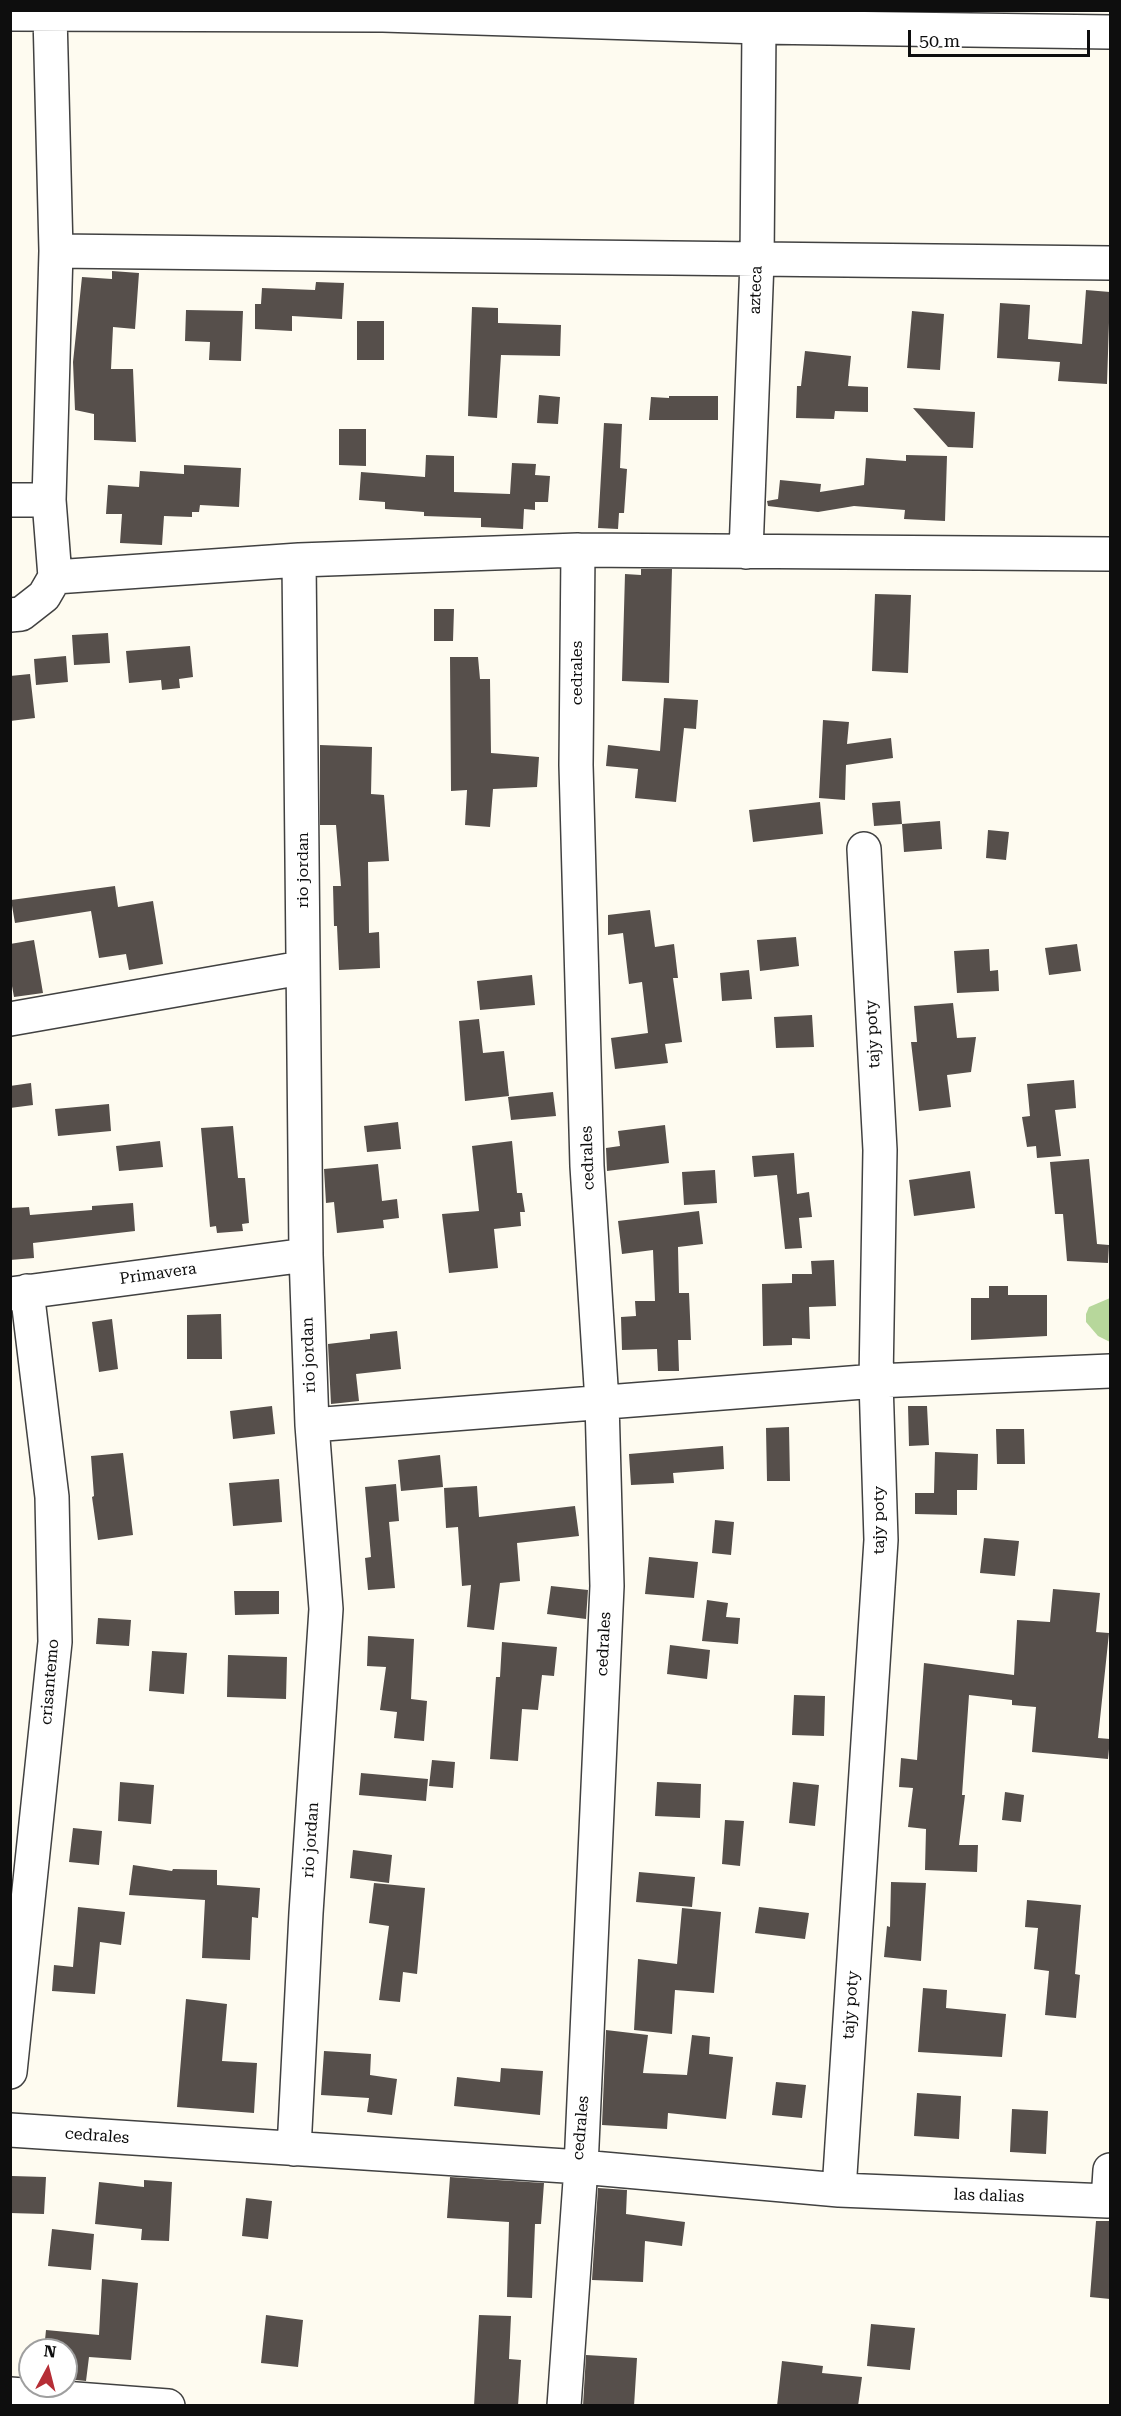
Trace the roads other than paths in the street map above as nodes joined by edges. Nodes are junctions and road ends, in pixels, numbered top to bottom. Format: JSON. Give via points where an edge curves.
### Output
{"nodes":[{"id":1,"x":170,"y":13,"type":"edge"},
{"id":2,"x":10,"y":14,"type":"edge"},
{"id":3,"x":50,"y":15,"type":"junction"},
{"id":4,"x":677,"y":18,"type":"edge"},
{"id":5,"x":912,"y":20,"type":"edge"},
{"id":6,"x":759,"y":27,"type":"junction"},
{"id":7,"x":1110,"y":32,"type":"edge"},
{"id":8,"x":56,"y":251,"type":"junction"},
{"id":9,"x":757,"y":261,"type":"junction"},
{"id":10,"x":1110,"y":263,"type":"edge"},
{"id":11,"x":10,"y":500,"type":"edge"},
{"id":12,"x":50,"y":500,"type":"junction"},
{"id":13,"x":578,"y":550,"type":"junction"},
{"id":14,"x":746,"y":552,"type":"junction"},
{"id":15,"x":1110,"y":554,"type":"edge"},
{"id":16,"x":299,"y":560,"type":"junction"},
{"id":17,"x":56,"y":577,"type":"junction"},
{"id":18,"x":10,"y":615,"type":"edge"},
{"id":19,"x":864,"y":849,"type":"dead end"},
{"id":20,"x":302,"y":968,"type":"junction"},
{"id":21,"x":10,"y":1019,"type":"edge"},
{"id":22,"x":306,"y":1255,"type":"junction"},
{"id":23,"x":19,"y":1292,"type":"edge"},
{"id":24,"x":1110,"y":1371,"type":"edge"},
{"id":25,"x":876,"y":1381,"type":"junction"},
{"id":26,"x":602,"y":1402,"type":"junction"},
{"id":27,"x":312,"y":1425,"type":"junction"},
{"id":28,"x":10,"y":2072,"type":"edge"},
{"id":29,"x":10,"y":2130,"type":"edge"},
{"id":30,"x":294,"y":2149,"type":"junction"},
{"id":31,"x":581,"y":2167,"type":"junction"},
{"id":32,"x":839,"y":2190,"type":"junction"},
{"id":33,"x":1110,"y":2191,"type":"edge"},
{"id":34,"x":10,"y":2394,"type":"edge"},
{"id":35,"x":168,"y":2406,"type":"edge"},
{"id":36,"x":564,"y":2406,"type":"edge"}],
"edges":[{"from":1,"to":3,"type":"street"},
{"from":1,"to":4,"type":"street"},
{"from":2,"to":3,"type":"street"},
{"from":3,"to":8,"type":"street"},
{"from":4,"to":6,"type":"street"},
{"from":5,"to":6,"type":"street"},
{"from":5,"to":7,"type":"street"},
{"from":6,"to":9,"type":"street","name":"azteca"},
{"from":8,"to":9,"type":"street"},
{"from":8,"to":12,"type":"street"},
{"from":9,"to":10,"type":"street"},
{"from":9,"to":14,"type":"street","name":"azteca"},
{"from":11,"to":12,"type":"street"},
{"from":12,"to":17,"type":"street"},
{"from":13,"to":14,"type":"street"},
{"from":13,"to":16,"type":"street"},
{"from":13,"to":26,"type":"street","name":"cedrales","via":[[576,765],[587,1166]]},
{"from":14,"to":15,"type":"street"},
{"from":16,"to":17,"type":"street"},
{"from":16,"to":20,"type":"street","name":"rio jordan"},
{"from":17,"to":18,"type":"street","via":[[44,596],[21,614]]},
{"from":19,"to":25,"type":"street","name":"tajy poty","via":[[880,1150]]},
{"from":20,"to":21,"type":"street"},
{"from":20,"to":22,"type":"street","name":"rio jordan"},
{"from":22,"to":23,"type":"street","name":"Primavera"},
{"from":22,"to":27,"type":"street","name":"rio jordan"},
{"from":23,"to":28,"type":"street","name":"crisantemo","via":[[52,1497],[55,1642]]},
{"from":24,"to":25,"type":"street"},
{"from":25,"to":26,"type":"street"},
{"from":25,"to":32,"type":"street","name":"tajy poty","via":[[881,1540]]},
{"from":26,"to":27,"type":"street"},
{"from":26,"to":31,"type":"street","name":"cedrales","via":[[607,1586]]},
{"from":27,"to":30,"type":"street","name":"rio jordan","via":[[326,1609]]},
{"from":29,"to":30,"type":"street","name":"cedrales"},
{"from":30,"to":31,"type":"street","name":"cedrales"},
{"from":31,"to":32,"type":"street","name":"las dalias"},
{"from":31,"to":36,"type":"street"},
{"from":32,"to":33,"type":"street","name":"las dalias"},
{"from":34,"to":35,"type":"street"}]}
